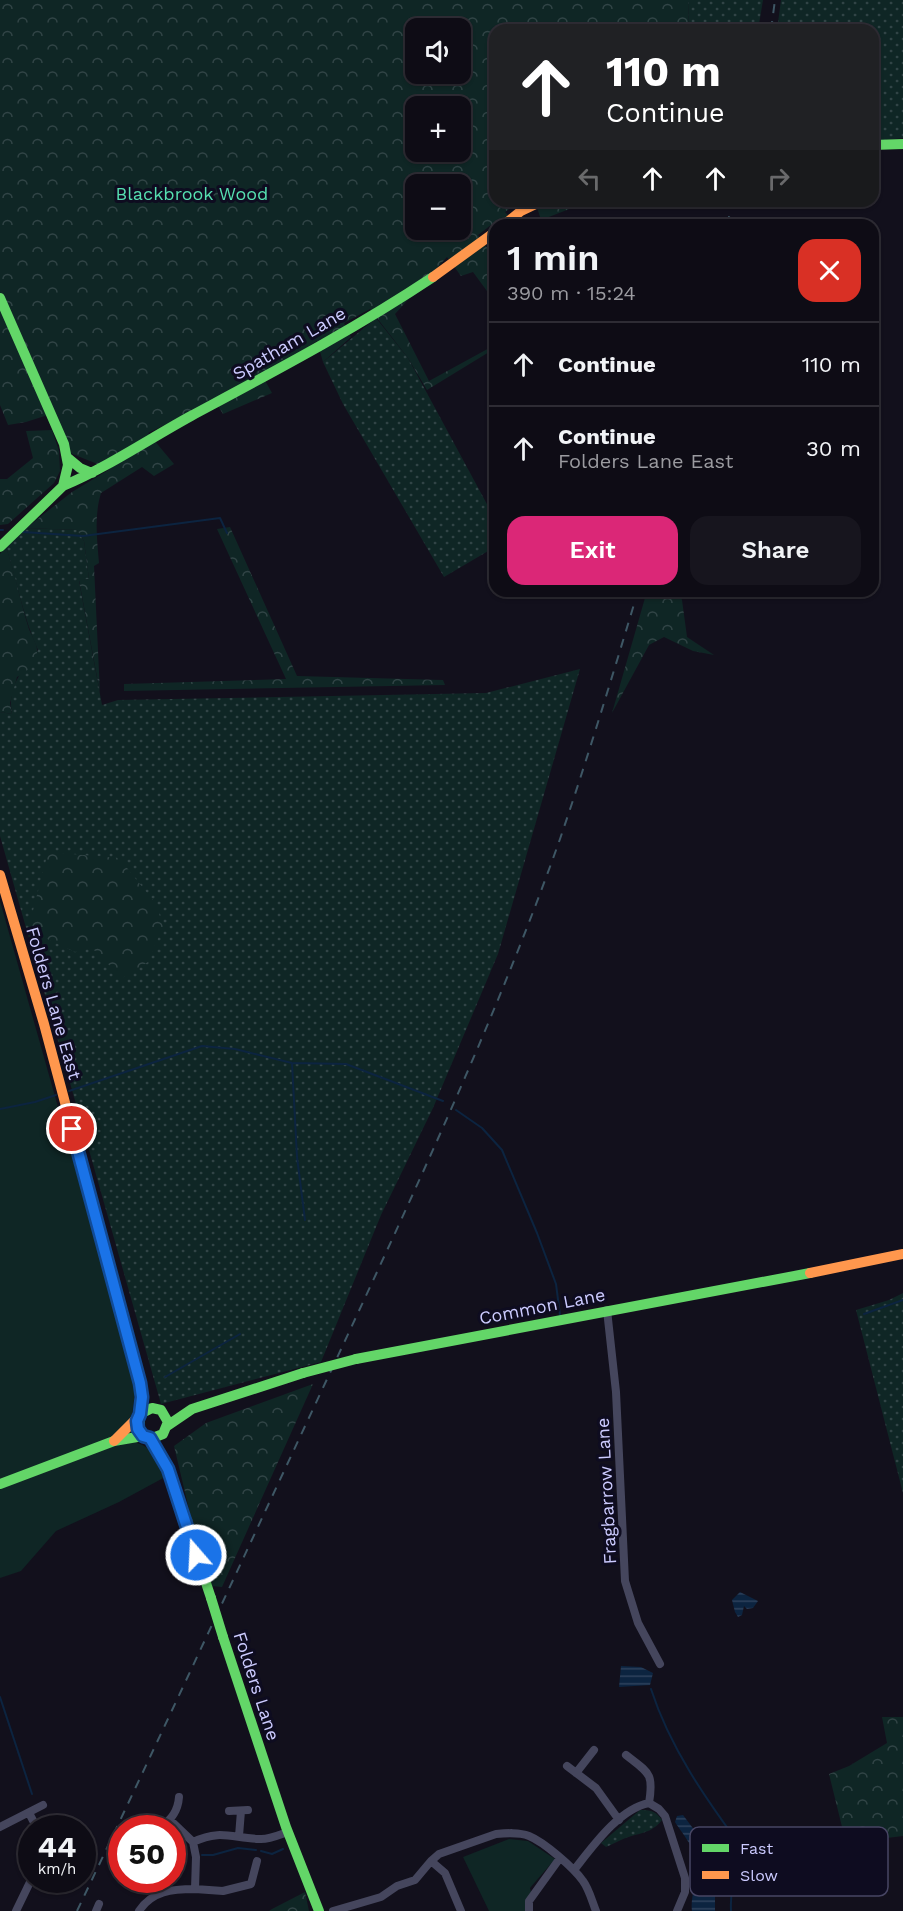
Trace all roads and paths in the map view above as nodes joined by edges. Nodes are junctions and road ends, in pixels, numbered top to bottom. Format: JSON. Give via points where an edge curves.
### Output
{"nodes":[{"id":1,"x":903,"y":144,"type":"edge"},
{"id":2,"x":879,"y":145,"type":"edge"},
{"id":3,"x":529,"y":207,"type":"edge"},
{"id":4,"x":511,"y":219,"type":"edge"},
{"id":5,"x":489,"y":236,"type":"edge"},
{"id":6,"x":0,"y":298,"type":"edge"},
{"id":7,"x":68,"y":458,"type":"junction"},
{"id":8,"x":92,"y":473,"type":"junction"},
{"id":9,"x":63,"y":486,"type":"junction"},
{"id":10,"x":0,"y":547,"type":"edge"},
{"id":11,"x":0,"y":875,"type":"edge"},
{"id":12,"x":903,"y":1254,"type":"edge"},
{"id":13,"x":607,"y":1310,"type":"junction"},
{"id":14,"x":140,"y":1383,"type":"junction"},
{"id":15,"x":159,"y":1409,"type":"junction"},
{"id":16,"x":192,"y":1409,"type":"junction"},
{"id":17,"x":139,"y":1416,"type":"junction"},
{"id":18,"x":167,"y":1428,"type":"junction"},
{"id":19,"x":147,"y":1437,"type":"junction"},
{"id":20,"x":114,"y":1442,"type":"junction"},
{"id":21,"x":168,"y":1469,"type":"junction"},
{"id":22,"x":0,"y":1484,"type":"edge"},
{"id":23,"x":660,"y":1664,"type":"dead end"},
{"id":24,"x":594,"y":1750,"type":"dead end"},
{"id":25,"x":626,"y":1755,"type":"dead end"},
{"id":26,"x":567,"y":1766,"type":"dead end"},
{"id":27,"x":576,"y":1773,"type":"junction"},
{"id":28,"x":179,"y":1797,"type":"dead end"},
{"id":29,"x":649,"y":1803,"type":"junction"},
{"id":30,"x":43,"y":1805,"type":"dead end"},
{"id":31,"x":29,"y":1812,"type":"junction"},
{"id":32,"x":229,"y":1812,"type":"dead end"},
{"id":33,"x":30,"y":1815,"type":"edge"},
{"id":34,"x":173,"y":1815,"type":"edge"},
{"id":35,"x":619,"y":1820,"type":"junction"},
{"id":36,"x":0,"y":1827,"type":"edge"},
{"id":37,"x":288,"y":1832,"type":"junction"},
{"id":38,"x":186,"y":1835,"type":"edge"},
{"id":39,"x":239,"y":1836,"type":"junction"},
{"id":40,"x":193,"y":1842,"type":"junction"},
{"id":41,"x":560,"y":1858,"type":"junction"},
{"id":42,"x":257,"y":1861,"type":"dead end"},
{"id":43,"x":431,"y":1861,"type":"junction"},
{"id":44,"x":574,"y":1870,"type":"junction"},
{"id":45,"x":195,"y":1889,"type":"junction"},
{"id":46,"x":25,"y":1893,"type":"edge"},
{"id":47,"x":16,"y":1911,"type":"edge"},
{"id":48,"x":139,"y":1911,"type":"edge"},
{"id":49,"x":319,"y":1911,"type":"edge"},
{"id":50,"x":333,"y":1911,"type":"edge"},
{"id":51,"x":461,"y":1911,"type":"edge"},
{"id":52,"x":529,"y":1911,"type":"edge"},
{"id":53,"x":596,"y":1911,"type":"edge"},
{"id":54,"x":678,"y":1911,"type":"edge"}],
"edges":[{"from":1,"to":2,"type":"main road"},
{"from":3,"to":4,"type":"main road"},
{"from":5,"to":8,"type":"main road","name":"Spatham Lane","via":[[383,309]]},
{"from":6,"to":7,"type":"main road"},
{"from":7,"to":8,"type":"main road"},
{"from":7,"to":9,"type":"main road"},
{"from":8,"to":9,"type":"main road","name":"Spatham Lane"},
{"from":9,"to":10,"type":"main road"},
{"from":11,"to":14,"type":"main road","name":"Folders Lane East"},
{"from":12,"to":13,"type":"main road","name":"Common Lane"},
{"from":13,"to":16,"type":"main road","name":"Common Lane","bridge":true,"via":[[356,1359]]},
{"from":13,"to":23,"type":"street","name":"Fragbarrow Lane","via":[[616,1392],[625,1581],[638,1623]]},
{"from":14,"to":15,"type":"main road","name":"Folders Lane East"},
{"from":14,"to":17,"type":"main road","name":"Folders Lane East"},
{"from":15,"to":16,"type":"main road","name":"Common Lane"},
{"from":15,"to":17,"type":"main road","via":[[147,1409]]},
{"from":15,"to":18,"type":"main road","via":[[167,1417]]},
{"from":16,"to":18,"type":"main road","name":"Common Lane"},
{"from":17,"to":19,"type":"main road","via":[[138,1429]]},
{"from":17,"to":20,"type":"main road"},
{"from":18,"to":19,"type":"main road","via":[[159,1437]]},
{"from":18,"to":21,"type":"main road","name":"Folders Lane"},
{"from":19,"to":20,"type":"main road"},
{"from":19,"to":21,"type":"main road","name":"Folders Lane"},
{"from":20,"to":22,"type":"main road"},
{"from":21,"to":37,"type":"main road","name":"Folders Lane","bridge":true},
{"from":24,"to":27,"type":"street"},
{"from":25,"to":29,"type":"street","via":[[648,1772],[652,1784]]},
{"from":26,"to":27,"type":"street"},
{"from":27,"to":35,"type":"street","via":[[596,1788]]},
{"from":28,"to":34,"type":"street"},
{"from":29,"to":35,"type":"street","via":[[636,1806]]},
{"from":29,"to":54,"type":"street","via":[[665,1816],[685,1878]]},
{"from":30,"to":31,"type":"street"},
{"from":31,"to":33,"type":"street"},
{"from":31,"to":36,"type":"street"},
{"from":32,"to":39,"type":"street","via":[[244,1810]]},
{"from":35,"to":44,"type":"street"},
{"from":37,"to":39,"type":"street","via":[[263,1839]]},
{"from":37,"to":49,"type":"main road","name":"Folders Lane"},
{"from":38,"to":40,"type":"street"},
{"from":39,"to":40,"type":"street","via":[[215,1834]]},
{"from":40,"to":45,"type":"street"},
{"from":41,"to":43,"type":"street","via":[[530,1836],[504,1833],[439,1854]]},
{"from":41,"to":44,"type":"street"},
{"from":41,"to":52,"type":"street","via":[[529,1901]]},
{"from":42,"to":45,"type":"street","via":[[251,1884],[223,1891]]},
{"from":43,"to":50,"type":"street","via":[[415,1880],[381,1897]]},
{"from":43,"to":51,"type":"street","via":[[445,1873]]},
{"from":44,"to":53,"type":"street","via":[[585,1883]]},
{"from":45,"to":48,"type":"street","via":[[163,1892],[146,1901]]},
{"from":46,"to":47,"type":"street"}]}
